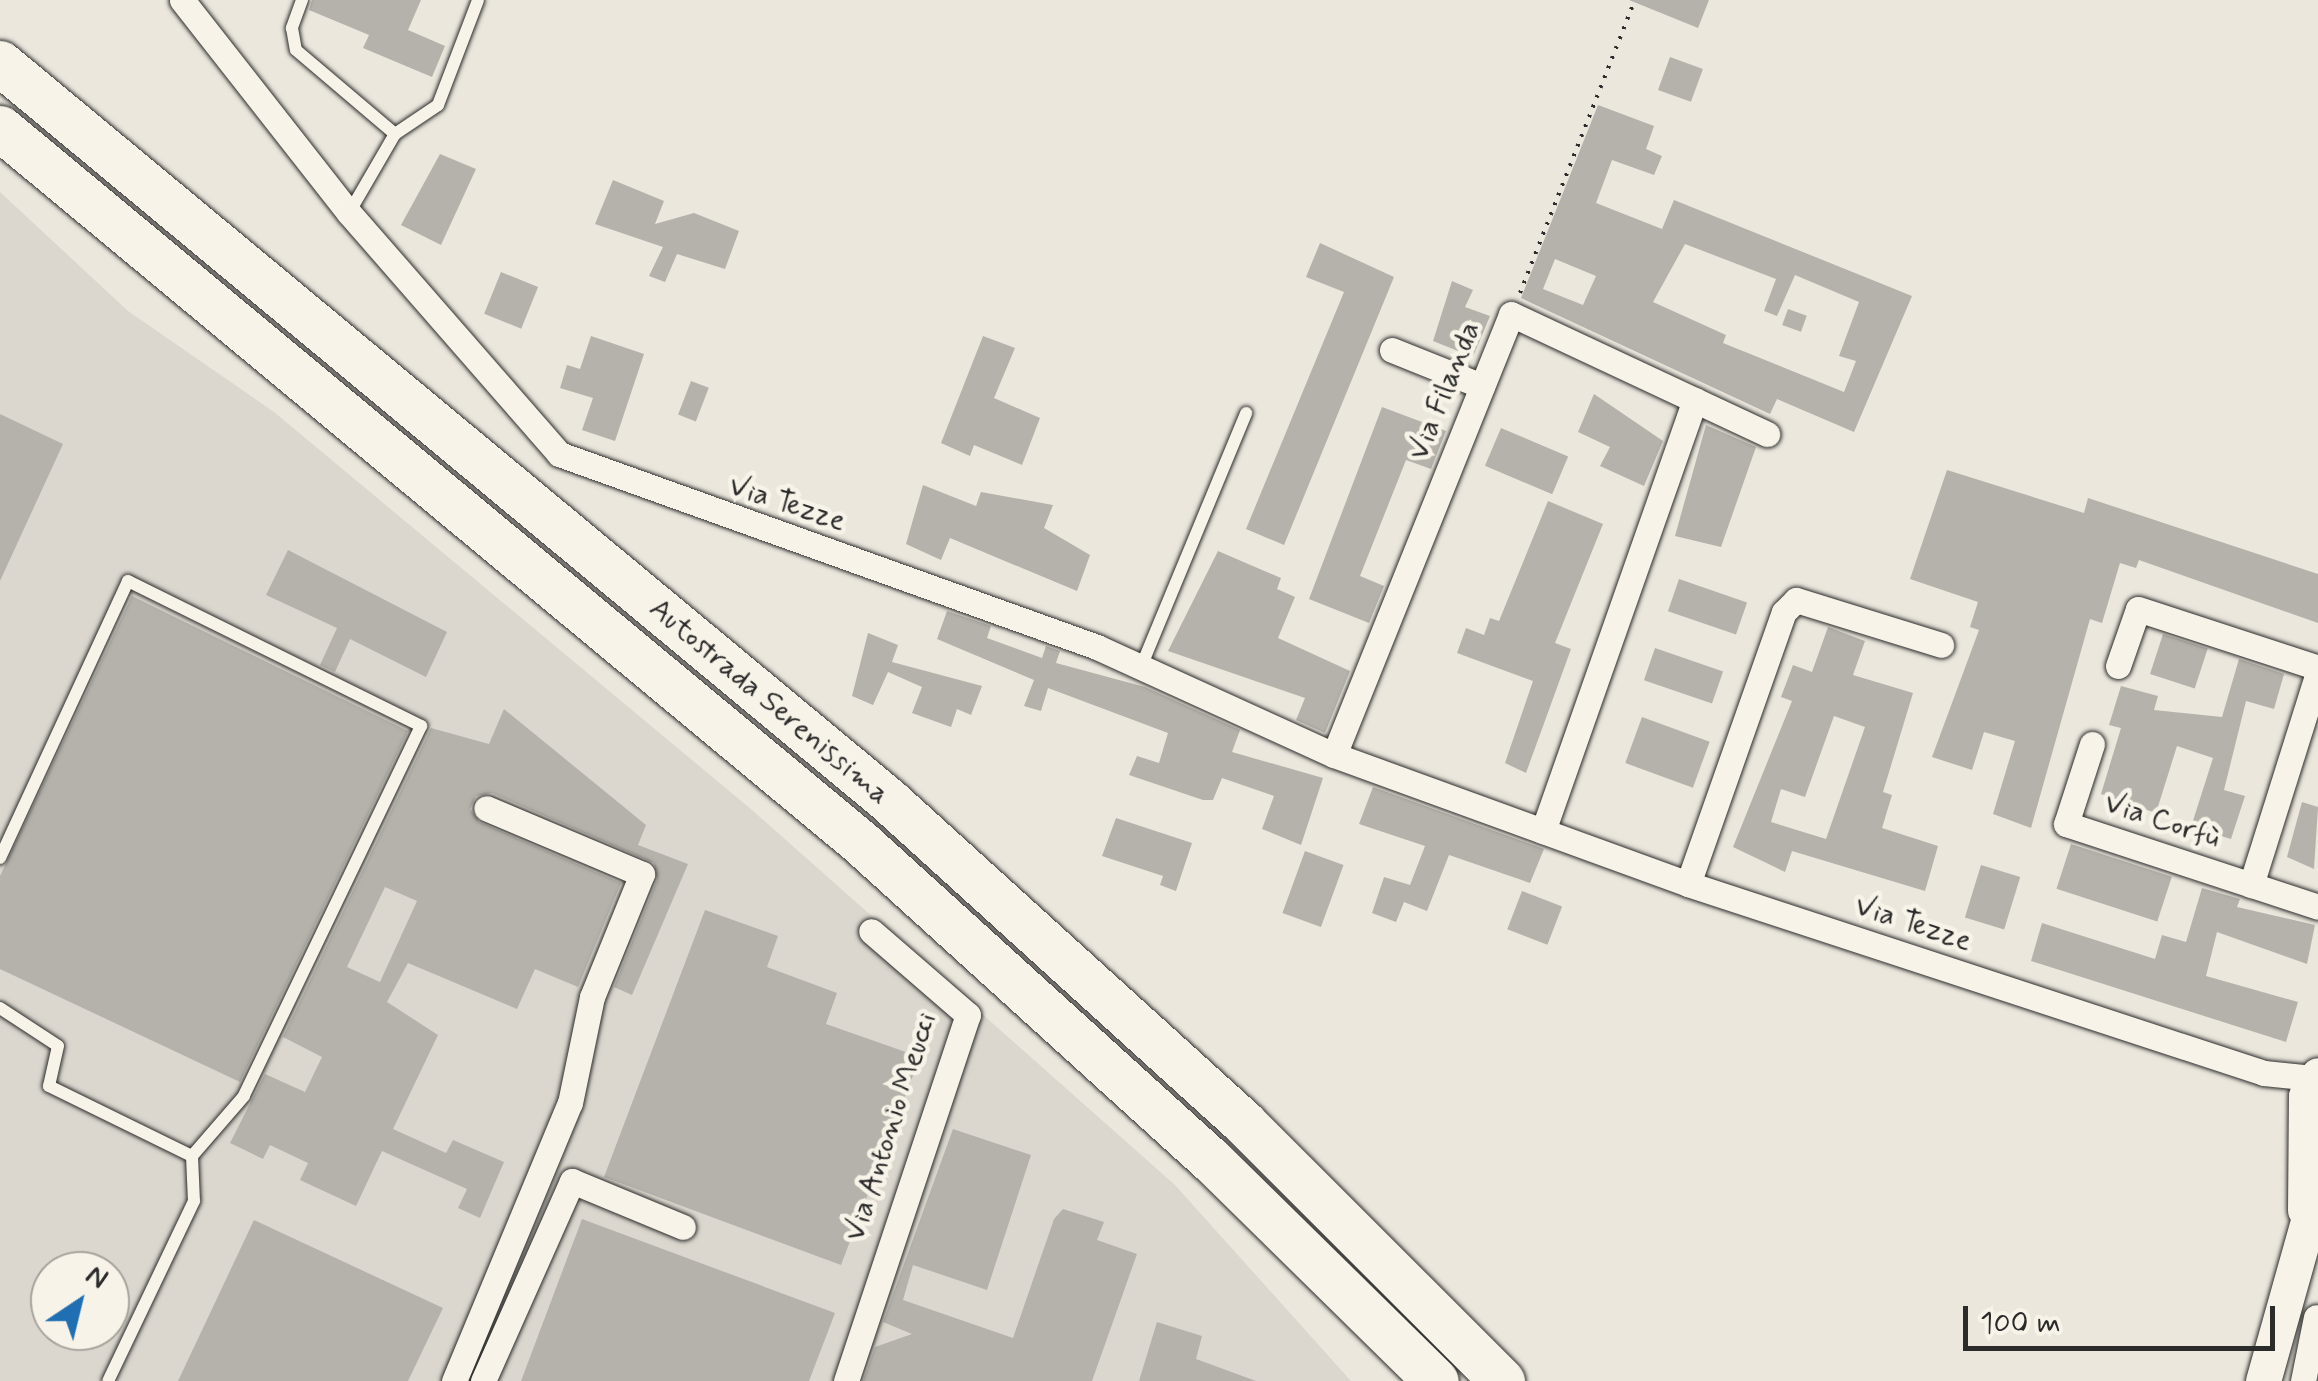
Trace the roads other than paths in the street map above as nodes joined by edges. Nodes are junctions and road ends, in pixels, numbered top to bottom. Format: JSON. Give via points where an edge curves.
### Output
{"nodes":[{"id":1,"x":182,"y":0,"type":"edge"},
{"id":2,"x":302,"y":0,"type":"edge"},
{"id":3,"x":478,"y":0,"type":"edge"},
{"id":4,"x":0,"y":62,"type":"edge"},
{"id":5,"x":0,"y":128,"type":"edge"},
{"id":6,"x":396,"y":134,"type":"junction"},
{"id":7,"x":349,"y":212,"type":"junction"},
{"id":8,"x":1392,"y":350,"type":"dead end"},
{"id":9,"x":1482,"y":386,"type":"junction"},
{"id":10,"x":1695,"y":400,"type":"junction"},
{"id":11,"x":1246,"y":412,"type":"dead end"},
{"id":12,"x":1767,"y":434,"type":"dead end"},
{"id":13,"x":1941,"y":646,"type":"dead end"},
{"id":14,"x":2118,"y":666,"type":"dead end"},
{"id":15,"x":1141,"y":667,"type":"junction"},
{"id":16,"x":2318,"y":670,"type":"edge"},
{"id":17,"x":2092,"y":744,"type":"dead end"},
{"id":18,"x":1334,"y":754,"type":"junction"},
{"id":19,"x":486,"y":808,"type":"dead end"},
{"id":20,"x":1543,"y":830,"type":"junction"},
{"id":21,"x":0,"y":858,"type":"edge"},
{"id":22,"x":1688,"y":884,"type":"junction"},
{"id":23,"x":2251,"y":885,"type":"junction"},
{"id":24,"x":2318,"y":907,"type":"edge"},
{"id":25,"x":871,"y":931,"type":"dead end"},
{"id":26,"x":0,"y":1008,"type":"edge"},
{"id":27,"x":2313,"y":1096,"type":"edge"},
{"id":28,"x":192,"y":1156,"type":"junction"},
{"id":29,"x":2318,"y":1186,"type":"edge"},
{"id":30,"x":682,"y":1226,"type":"dead end"},
{"id":31,"x":2304,"y":1226,"type":"junction"},
{"id":32,"x":2280,"y":1305,"type":"junction"},
{"id":33,"x":2317,"y":1317,"type":"edge"},
{"id":34,"x":108,"y":1381,"type":"edge"},
{"id":35,"x":454,"y":1381,"type":"edge"},
{"id":36,"x":484,"y":1381,"type":"edge"},
{"id":37,"x":846,"y":1381,"type":"edge"},
{"id":38,"x":1436,"y":1381,"type":"edge"},
{"id":39,"x":1502,"y":1381,"type":"edge"},
{"id":40,"x":2263,"y":1381,"type":"edge"},
{"id":41,"x":2303,"y":1381,"type":"edge"}],
"edges":[{"from":1,"to":7,"type":"street","name":"Via Tezze"},
{"from":2,"to":6,"type":"lane","via":[[292,28],[296,50]]},
{"from":3,"to":6,"type":"lane","via":[[438,105]]},
{"from":4,"to":39,"type":"highway","name":"Autostrada Serenissima","via":[[902,813],[1244,1123]]},
{"from":5,"to":38,"type":"highway","name":"Autostrada Serenissima","via":[[860,842],[1211,1160]]},
{"from":6,"to":7,"type":"lane"},
{"from":7,"to":15,"type":"street","name":"Via Tezze","via":[[559,454]]},
{"from":8,"to":9,"type":"street"},
{"from":9,"to":10,"type":"street","name":"Via Filanda","via":[[1511,314]]},
{"from":9,"to":18,"type":"street","name":"Via Filanda"},
{"from":10,"to":12,"type":"street","name":"Via Filanda"},
{"from":10,"to":20,"type":"street"},
{"from":11,"to":15,"type":"lane"},
{"from":13,"to":22,"type":"street","via":[[1796,600],[1784,612]]},
{"from":14,"to":16,"type":"street","via":[[2138,609]]},
{"from":15,"to":18,"type":"street","name":"Via Tezze"},
{"from":16,"to":23,"type":"street"},
{"from":17,"to":23,"type":"street","name":"Via Corfù","via":[[2066,824]]},
{"from":18,"to":20,"type":"street","name":"Via Tezze"},
{"from":19,"to":35,"type":"street","via":[[642,874],[592,997],[570,1104]]},
{"from":20,"to":22,"type":"street","name":"Via Tezze"},
{"from":21,"to":28,"type":"lane","via":[[128,582],[421,726],[244,1096]]},
{"from":22,"to":27,"type":"street","name":"Via Tezze","via":[[2264,1074]]},
{"from":23,"to":24,"type":"street","name":"Via Corfù"},
{"from":25,"to":37,"type":"street","name":"Via Antonio Meucci","via":[[968,1014]]},
{"from":26,"to":28,"type":"lane","via":[[58,1046],[50,1086]]},
{"from":27,"to":31,"type":"street"},
{"from":28,"to":34,"type":"lane","via":[[194,1201]]},
{"from":29,"to":31,"type":"street"},
{"from":30,"to":36,"type":"street","via":[[572,1181]]},
{"from":31,"to":32,"type":"street"},
{"from":32,"to":33,"type":"street"},
{"from":32,"to":40,"type":"street"},
{"from":33,"to":41,"type":"street"}]}
